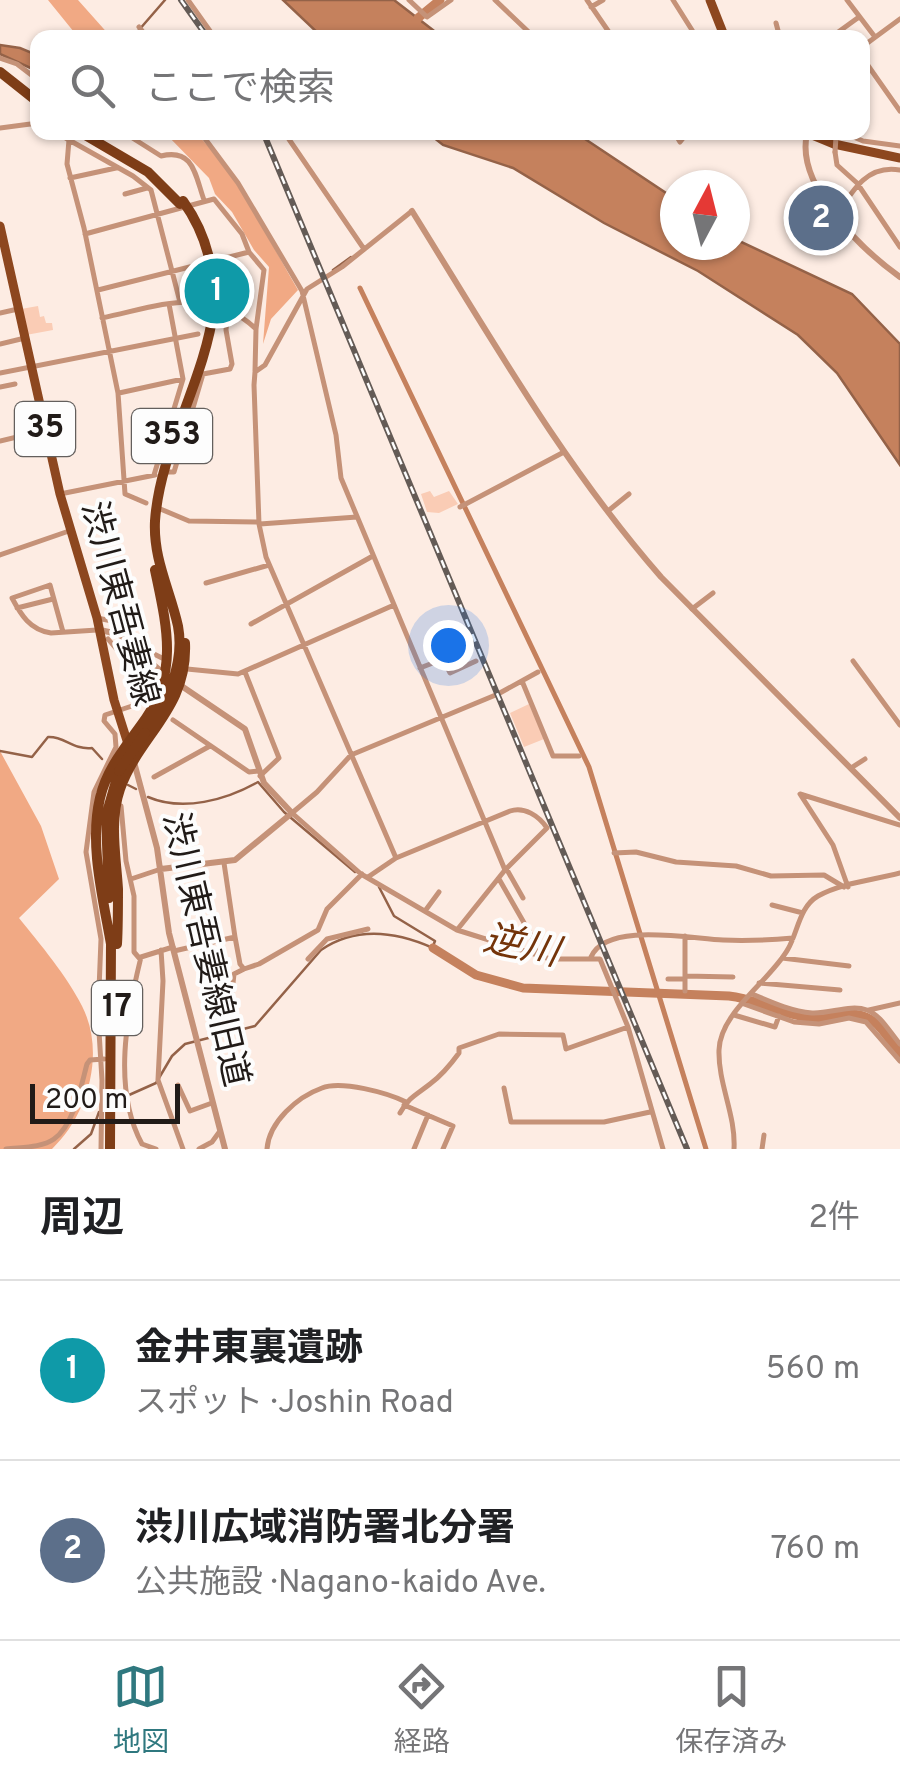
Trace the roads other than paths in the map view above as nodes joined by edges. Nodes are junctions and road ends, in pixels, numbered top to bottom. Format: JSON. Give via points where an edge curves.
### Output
{"nodes":[{"id":1,"x":188,"y":0,"type":"edge"},
{"id":2,"x":409,"y":0,"type":"edge"},
{"id":3,"x":451,"y":0,"type":"edge"},
{"id":4,"x":495,"y":0,"type":"edge"},
{"id":5,"x":586,"y":0,"type":"edge"},
{"id":6,"x":603,"y":0,"type":"edge"},
{"id":7,"x":673,"y":0,"type":"edge"},
{"id":8,"x":710,"y":0,"type":"edge"},
{"id":9,"x":847,"y":0,"type":"edge"},
{"id":10,"x":591,"y":8,"type":"junction"},
{"id":11,"x":858,"y":17,"type":"junction"},
{"id":12,"x":900,"y":19,"type":"edge"},
{"id":13,"x":776,"y":23,"type":"dead end"},
{"id":14,"x":209,"y":30,"type":"edge"},
{"id":15,"x":526,"y":30,"type":"edge"},
{"id":16,"x":608,"y":30,"type":"edge"},
{"id":17,"x":692,"y":30,"type":"edge"},
{"id":18,"x":722,"y":30,"type":"edge"},
{"id":19,"x":778,"y":30,"type":"edge"},
{"id":20,"x":841,"y":30,"type":"edge"},
{"id":21,"x":870,"y":30,"type":"edge"},
{"id":22,"x":870,"y":30,"type":"edge"},
{"id":23,"x":875,"y":36,"type":"junction"},
{"id":24,"x":870,"y":40,"type":"edge"},
{"id":25,"x":0,"y":58,"type":"edge"},
{"id":26,"x":870,"y":68,"type":"edge"},
{"id":27,"x":30,"y":74,"type":"edge"},
{"id":28,"x":0,"y":75,"type":"edge"},
{"id":29,"x":30,"y":98,"type":"edge"},
{"id":30,"x":900,"y":111,"type":"edge"},
{"id":31,"x":30,"y":124,"type":"edge"},
{"id":32,"x":0,"y":128,"type":"edge"},
{"id":33,"x":69,"y":140,"type":"joint"},
{"id":34,"x":94,"y":140,"type":"edge"},
{"id":35,"x":102,"y":140,"type":"edge"},
{"id":36,"x":136,"y":140,"type":"edge"},
{"id":37,"x":206,"y":140,"type":"edge"},
{"id":38,"x":289,"y":140,"type":"edge"},
{"id":39,"x":806,"y":140,"type":"edge"},
{"id":40,"x":824,"y":140,"type":"edge"},
{"id":41,"x":837,"y":140,"type":"edge"},
{"id":42,"x":854,"y":140,"type":"edge"},
{"id":43,"x":900,"y":146,"type":"edge"},
{"id":44,"x":877,"y":149,"type":"junction"},
{"id":45,"x":900,"y":158,"type":"edge"},
{"id":46,"x":118,"y":167,"type":"junction"},
{"id":47,"x":900,"y":170,"type":"edge"},
{"id":48,"x":70,"y":178,"type":"junction"},
{"id":49,"x":858,"y":183,"type":"junction"},
{"id":50,"x":148,"y":188,"type":"junction"},
{"id":51,"x":125,"y":194,"type":"dead end"},
{"id":52,"x":204,"y":200,"type":"junction"},
{"id":53,"x":182,"y":202,"type":"junction"},
{"id":54,"x":412,"y":211,"type":"joint"},
{"id":55,"x":159,"y":214,"type":"junction"},
{"id":56,"x":836,"y":216,"type":"junction"},
{"id":57,"x":0,"y":226,"type":"edge"},
{"id":58,"x":84,"y":234,"type":"junction"},
{"id":59,"x":900,"y":247,"type":"edge"},
{"id":60,"x":364,"y":249,"type":"junction"},
{"id":61,"x":249,"y":252,"type":"junction"},
{"id":62,"x":172,"y":271,"type":"junction"},
{"id":63,"x":900,"y":277,"type":"edge"},
{"id":64,"x":98,"y":290,"type":"junction"},
{"id":65,"x":303,"y":296,"type":"junction"},
{"id":66,"x":180,"y":302,"type":"junction"},
{"id":67,"x":169,"y":304,"type":"junction"},
{"id":68,"x":228,"y":308,"type":"junction"},
{"id":69,"x":18,"y":309,"type":"junction"},
{"id":70,"x":0,"y":313,"type":"edge"},
{"id":71,"x":102,"y":318,"type":"junction"},
{"id":72,"x":256,"y":329,"type":"junction"},
{"id":73,"x":198,"y":334,"type":"dead end"},
{"id":74,"x":25,"y":338,"type":"junction"},
{"id":75,"x":175,"y":339,"type":"junction"},
{"id":76,"x":0,"y":344,"type":"edge"},
{"id":77,"x":108,"y":351,"type":"junction"},
{"id":78,"x":31,"y":366,"type":"junction"},
{"id":79,"x":254,"y":372,"type":"junction"},
{"id":80,"x":0,"y":373,"type":"edge"},
{"id":81,"x":183,"y":379,"type":"junction"},
{"id":82,"x":16,"y":384,"type":"dead end"},
{"id":83,"x":0,"y":387,"type":"edge"},
{"id":84,"x":118,"y":394,"type":"junction"},
{"id":85,"x":46,"y":430,"type":"junction"},
{"id":86,"x":0,"y":442,"type":"edge"},
{"id":87,"x":564,"y":452,"type":"junction"},
{"id":88,"x":168,"y":472,"type":"dead end"},
{"id":89,"x":123,"y":482,"type":"junction"},
{"id":90,"x":60,"y":494,"type":"junction"},
{"id":91,"x":629,"y":494,"type":"dead end"},
{"id":92,"x":146,"y":503,"type":"dead end"},
{"id":93,"x":463,"y":506,"type":"dead end"},
{"id":94,"x":158,"y":508,"type":"dead end"},
{"id":95,"x":607,"y":512,"type":"junction"},
{"id":96,"x":356,"y":517,"type":"junction"},
{"id":97,"x":258,"y":523,"type":"junction"},
{"id":98,"x":69,"y":531,"type":"junction"},
{"id":99,"x":0,"y":555,"type":"edge"},
{"id":100,"x":372,"y":556,"type":"junction"},
{"id":101,"x":269,"y":565,"type":"junction"},
{"id":102,"x":157,"y":568,"type":"junction"},
{"id":103,"x":206,"y":582,"type":"dead end"},
{"id":104,"x":713,"y":593,"type":"dead end"},
{"id":105,"x":54,"y":598,"type":"junction"},
{"id":106,"x":288,"y":604,"type":"junction"},
{"id":107,"x":394,"y":605,"type":"junction"},
{"id":108,"x":18,"y":608,"type":"junction"},
{"id":109,"x":692,"y":609,"type":"junction"},
{"id":110,"x":97,"y":618,"type":"junction"},
{"id":111,"x":251,"y":624,"type":"dead end"},
{"id":112,"x":63,"y":632,"type":"junction"},
{"id":113,"x":104,"y":634,"type":"junction"},
{"id":114,"x":305,"y":643,"type":"junction"},
{"id":115,"x":166,"y":660,"type":"dead end"},
{"id":116,"x":854,"y":661,"type":"dead end"},
{"id":117,"x":476,"y":662,"type":"dead end"},
{"id":118,"x":420,"y":668,"type":"junction"},
{"id":119,"x":170,"y":671,"type":"junction"},
{"id":120,"x":244,"y":672,"type":"junction"},
{"id":121,"x":538,"y":672,"type":"dead end"},
{"id":122,"x":522,"y":680,"type":"junction"},
{"id":123,"x":183,"y":687,"type":"dead end"},
{"id":124,"x":153,"y":692,"type":"junction"},
{"id":125,"x":116,"y":709,"type":"junction"},
{"id":126,"x":440,"y":719,"type":"junction"},
{"id":127,"x":173,"y":720,"type":"dead end"},
{"id":128,"x":900,"y":724,"type":"edge"},
{"id":129,"x":128,"y":742,"type":"junction"},
{"id":130,"x":210,"y":746,"type":"junction"},
{"id":131,"x":351,"y":755,"type":"junction"},
{"id":132,"x":580,"y":756,"type":"dead end"},
{"id":133,"x":865,"y":759,"type":"dead end"},
{"id":134,"x":134,"y":762,"type":"junction"},
{"id":135,"x":850,"y":769,"type":"junction"},
{"id":136,"x":119,"y":772,"type":"joint"},
{"id":137,"x":259,"y":773,"type":"junction"},
{"id":138,"x":154,"y":778,"type":"dead end"},
{"id":139,"x":121,"y":806,"type":"dead end"},
{"id":140,"x":290,"y":815,"type":"junction"},
{"id":141,"x":483,"y":822,"type":"junction"},
{"id":142,"x":900,"y":822,"type":"edge"},
{"id":143,"x":616,"y":852,"type":"dead end"},
{"id":144,"x":396,"y":858,"type":"junction"},
{"id":145,"x":95,"y":863,"type":"dead end"},
{"id":146,"x":117,"y":863,"type":"junction"},
{"id":147,"x":224,"y":863,"type":"junction"},
{"id":148,"x":87,"y":864,"type":"junction"},
{"id":149,"x":161,"y":869,"type":"junction"},
{"id":150,"x":506,"y":869,"type":"junction"},
{"id":151,"x":900,"y":873,"type":"edge"},
{"id":152,"x":362,"y":876,"type":"junction"},
{"id":153,"x":131,"y":879,"type":"junction"},
{"id":154,"x":499,"y":879,"type":"junction"},
{"id":155,"x":846,"y":887,"type":"junction"},
{"id":156,"x":439,"y":892,"type":"dead end"},
{"id":157,"x":522,"y":898,"type":"dead end"},
{"id":158,"x":772,"y":905,"type":"dead end"},
{"id":159,"x":425,"y":911,"type":"junction"},
{"id":160,"x":803,"y":912,"type":"junction"},
{"id":161,"x":324,"y":920,"type":"junction"},
{"id":162,"x":368,"y":930,"type":"dead end"},
{"id":163,"x":457,"y":930,"type":"junction"},
{"id":164,"x":684,"y":936,"type":"junction"},
{"id":165,"x":235,"y":937,"type":"junction"},
{"id":166,"x":793,"y":938,"type":"junction"},
{"id":167,"x":328,"y":939,"type":"junction"},
{"id":168,"x":114,"y":944,"type":"junction"},
{"id":169,"x":173,"y":949,"type":"junction"},
{"id":170,"x":160,"y":950,"type":"junction"},
{"id":171,"x":536,"y":954,"type":"junction"},
{"id":172,"x":591,"y":957,"type":"junction"},
{"id":173,"x":782,"y":958,"type":"junction"},
{"id":174,"x":140,"y":959,"type":"junction"},
{"id":175,"x":308,"y":959,"type":"dead end"},
{"id":176,"x":849,"y":966,"type":"dead end"},
{"id":177,"x":244,"y":969,"type":"junction"},
{"id":178,"x":685,"y":977,"type":"junction"},
{"id":179,"x":733,"y":977,"type":"dead end"},
{"id":180,"x":668,"y":979,"type":"dead end"},
{"id":181,"x":758,"y":983,"type":"junction"},
{"id":182,"x":125,"y":986,"type":"tunnel mouth"},
{"id":183,"x":136,"y":986,"type":"junction"},
{"id":184,"x":685,"y":990,"type":"dead end"},
{"id":185,"x":840,"y":990,"type":"dead end"},
{"id":186,"x":747,"y":999,"type":"junction"},
{"id":187,"x":231,"y":1001,"type":"dead end"},
{"id":188,"x":900,"y":1003,"type":"edge"},
{"id":189,"x":867,"y":1010,"type":"junction"},
{"id":190,"x":734,"y":1015,"type":"junction"},
{"id":191,"x":779,"y":1016,"type":"junction"},
{"id":192,"x":628,"y":1027,"type":"junction"},
{"id":193,"x":900,"y":1044,"type":"edge"},
{"id":194,"x":104,"y":1059,"type":"junction"},
{"id":195,"x":900,"y":1061,"type":"edge"},
{"id":196,"x":178,"y":1085,"type":"dead end"},
{"id":197,"x":504,"y":1088,"type":"dead end"},
{"id":198,"x":212,"y":1102,"type":"junction"},
{"id":199,"x":405,"y":1103,"type":"junction"},
{"id":200,"x":650,"y":1112,"type":"junction"},
{"id":201,"x":400,"y":1113,"type":"dead end"},
{"id":202,"x":428,"y":1115,"type":"junction"},
{"id":203,"x":220,"y":1131,"type":"junction"},
{"id":204,"x":764,"y":1136,"type":"dead end"},
{"id":205,"x":224,"y":1148,"type":"edge"},
{"id":206,"x":6,"y":1149,"type":"edge"},
{"id":207,"x":101,"y":1149,"type":"edge"},
{"id":208,"x":113,"y":1149,"type":"edge"},
{"id":209,"x":153,"y":1149,"type":"edge"},
{"id":210,"x":182,"y":1149,"type":"edge"},
{"id":211,"x":199,"y":1149,"type":"edge"},
{"id":212,"x":267,"y":1149,"type":"edge"},
{"id":213,"x":414,"y":1149,"type":"edge"},
{"id":214,"x":443,"y":1149,"type":"edge"},
{"id":215,"x":663,"y":1149,"type":"edge"},
{"id":216,"x":734,"y":1149,"type":"edge"},
{"id":217,"x":762,"y":1149,"type":"edge"}],
"edges":[{"from":1,"to":14,"type":"street"},
{"from":2,"to":3,"type":"street","via":[[427,17]]},
{"from":4,"to":15,"type":"street"},
{"from":5,"to":10,"type":"street"},
{"from":6,"to":10,"type":"street"},
{"from":7,"to":17,"type":"street"},
{"from":8,"to":18,"type":"main road"},
{"from":9,"to":11,"type":"street"},
{"from":10,"to":16,"type":"street"},
{"from":11,"to":20,"type":"street"},
{"from":11,"to":22,"type":"street"},
{"from":12,"to":23,"type":"street"},
{"from":13,"to":19,"type":"street"},
{"from":21,"to":23,"type":"street"},
{"from":23,"to":24,"type":"street"},
{"from":25,"to":27,"type":"street"},
{"from":26,"to":30,"type":"street"},
{"from":28,"to":29,"type":"highway"},
{"from":31,"to":32,"type":"street"},
{"from":33,"to":46,"type":"street"},
{"from":33,"to":48,"type":"street"},
{"from":34,"to":53,"type":"highway","number":"353","via":[[148,172]]},
{"from":35,"to":53,"type":"highway","number":"353","via":[[152,170]]},
{"from":36,"to":52,"type":"street","via":[[161,156],[184,157]]},
{"from":37,"to":65,"type":"street"},
{"from":38,"to":60,"type":"street"},
{"from":39,"to":56,"type":"street","via":[[805,161]]},
{"from":40,"to":44,"type":"main road"},
{"from":41,"to":49,"type":"street","bridge":true,"via":[[837,165]]},
{"from":42,"to":44,"type":"street"},
{"from":43,"to":44,"type":"street"},
{"from":44,"to":45,"type":"main road"},
{"from":46,"to":48,"type":"street"},
{"from":46,"to":50,"type":"street"},
{"from":47,"to":49,"type":"street","via":[[879,169]]},
{"from":48,"to":58,"type":"street"},
{"from":49,"to":56,"type":"street"},
{"from":49,"to":59,"type":"street"},
{"from":50,"to":51,"type":"street"},
{"from":50,"to":55,"type":"street"},
{"from":52,"to":55,"type":"street"},
{"from":52,"to":61,"type":"street","via":[[220,204]]},
{"from":53,"to":102,"type":"highway","number":"353","bridge":true,"via":[[206,256],[212,307],[153,502],[150,538]]},
{"from":54,"to":60,"type":"street"},
{"from":54,"to":87,"type":"street"},
{"from":55,"to":58,"type":"street"},
{"from":55,"to":62,"type":"street"},
{"from":56,"to":63,"type":"street"},
{"from":57,"to":69,"type":"main road","name":"渋川東吾妻線","number":"35"},
{"from":58,"to":64,"type":"street"},
{"from":60,"to":65,"type":"street"},
{"from":61,"to":62,"type":"street"},
{"from":61,"to":72,"type":"street","via":[[265,274]]},
{"from":62,"to":64,"type":"street"},
{"from":62,"to":66,"type":"street"},
{"from":64,"to":71,"type":"street"},
{"from":65,"to":79,"type":"street"},
{"from":65,"to":96,"type":"street"},
{"from":66,"to":67,"type":"street"},
{"from":66,"to":68,"type":"street"},
{"from":67,"to":71,"type":"street"},
{"from":67,"to":75,"type":"street"},
{"from":68,"to":72,"type":"street"},
{"from":68,"to":88,"type":"street","via":[[232,364],[203,374],[174,472]]},
{"from":69,"to":70,"type":"street"},
{"from":69,"to":74,"type":"main road","name":"渋川東吾妻線","number":"35"},
{"from":71,"to":77,"type":"street"},
{"from":72,"to":79,"type":"street"},
{"from":73,"to":75,"type":"street"},
{"from":74,"to":76,"type":"street"},
{"from":74,"to":78,"type":"main road","name":"渋川東吾妻線","number":"35"},
{"from":75,"to":77,"type":"street"},
{"from":75,"to":81,"type":"street"},
{"from":77,"to":78,"type":"street"},
{"from":77,"to":84,"type":"street"},
{"from":78,"to":80,"type":"street"},
{"from":78,"to":85,"type":"main road","name":"渋川東吾妻線","number":"35"},
{"from":79,"to":97,"type":"street"},
{"from":81,"to":84,"type":"street"},
{"from":81,"to":89,"type":"street","via":[[156,475]]},
{"from":82,"to":83,"type":"street"},
{"from":84,"to":89,"type":"street"},
{"from":85,"to":86,"type":"street"},
{"from":85,"to":90,"type":"main road","name":"渋川東吾妻線","number":"35"},
{"from":87,"to":93,"type":"street"},
{"from":87,"to":95,"type":"street"},
{"from":89,"to":90,"type":"street"},
{"from":89,"to":92,"type":"street","via":[[125,494]]},
{"from":90,"to":98,"type":"main road","name":"渋川東吾妻線","number":"35"},
{"from":91,"to":95,"type":"street"},
{"from":94,"to":97,"type":"street","via":[[189,521]]},
{"from":95,"to":109,"type":"street"},
{"from":96,"to":97,"type":"street"},
{"from":96,"to":100,"type":"street"},
{"from":97,"to":101,"type":"street"},
{"from":98,"to":99,"type":"street"},
{"from":98,"to":110,"type":"main road","name":"渋川東吾妻線","number":"35"},
{"from":100,"to":106,"type":"street"},
{"from":100,"to":107,"type":"street"},
{"from":101,"to":103,"type":"street"},
{"from":101,"to":106,"type":"street"},
{"from":102,"to":119,"type":"highway","number":"353","via":[[172,624]]},
{"from":102,"to":129,"type":"highway","number":"353","via":[[168,636],[166,673]]},
{"from":102,"to":134,"type":"highway","number":"353","via":[[182,627],[184,664],[170,708]]},
{"from":104,"to":109,"type":"street"},
{"from":105,"to":108,"type":"street"},
{"from":105,"to":108,"type":"street","via":[[50,586],[17,594],[12,598]]},
{"from":105,"to":112,"type":"street"},
{"from":106,"to":111,"type":"street"},
{"from":106,"to":114,"type":"street"},
{"from":107,"to":114,"type":"street"},
{"from":107,"to":118,"type":"street"},
{"from":108,"to":112,"type":"street","via":[[36,629]]},
{"from":109,"to":135,"type":"street"},
{"from":110,"to":113,"type":"main road","name":"渋川東吾妻線","number":"35"},
{"from":110,"to":115,"type":"street","via":[[117,622],[136,645]]},
{"from":112,"to":113,"type":"street"},
{"from":113,"to":119,"type":"street","via":[[118,634]]},
{"from":113,"to":124,"type":"street"},
{"from":113,"to":125,"type":"main road","name":"渋川東吾妻線","number":"35"},
{"from":114,"to":120,"type":"street"},
{"from":114,"to":131,"type":"street"},
{"from":116,"to":128,"type":"street"},
{"from":117,"to":118,"type":"street","via":[[450,672],[446,658]]},
{"from":118,"to":126,"type":"street"},
{"from":119,"to":120,"type":"street"},
{"from":119,"to":124,"type":"street"},
{"from":119,"to":136,"type":"highway","number":"353","bridge":true,"via":[[168,697]]},
{"from":120,"to":137,"type":"street","via":[[279,758]]},
{"from":121,"to":122,"type":"street"},
{"from":122,"to":126,"type":"street"},
{"from":122,"to":132,"type":"street","via":[[553,756]]},
{"from":123,"to":137,"type":"street","via":[[246,729]]},
{"from":124,"to":125,"type":"street","via":[[144,703]]},
{"from":125,"to":129,"type":"main road","name":"渋川東吾妻線","number":"35"},
{"from":125,"to":148,"type":"street","via":[[104,721],[117,743],[94,792]]},
{"from":126,"to":131,"type":"street"},
{"from":126,"to":141,"type":"street"},
{"from":127,"to":130,"type":"street"},
{"from":129,"to":134,"type":"main road","name":"渋川東吾妻線","number":"35"},
{"from":129,"to":168,"type":"highway","number":"17","via":[[107,776],[98,812],[99,867]]},
{"from":130,"to":137,"type":"street"},
{"from":130,"to":138,"type":"street"},
{"from":131,"to":140,"type":"street"},
{"from":131,"to":144,"type":"street"},
{"from":133,"to":135,"type":"street"},
{"from":134,"to":149,"type":"street","name":"渋川東吾妻線旧道"},
{"from":134,"to":168,"type":"highway","number":"17","via":[[115,812]]},
{"from":135,"to":142,"type":"street"},
{"from":136,"to":146,"type":"highway","number":"17","via":[[106,816]]},
{"from":137,"to":140,"type":"street"},
{"from":139,"to":146,"type":"street"},
{"from":140,"to":147,"type":"street","via":[[248,852]]},
{"from":140,"to":152,"type":"street"},
{"from":141,"to":144,"type":"street"},
{"from":141,"to":150,"type":"street"},
{"from":141,"to":150,"type":"street","via":[[520,809],[547,828]]},
{"from":142,"to":155,"type":"street","via":[[800,794],[833,845]]},
{"from":143,"to":155,"type":"street","via":[[771,876],[824,875]]},
{"from":144,"to":152,"type":"street"},
{"from":145,"to":148,"type":"street"},
{"from":146,"to":153,"type":"street"},
{"from":146,"to":168,"type":"highway","number":"17"},
{"from":147,"to":149,"type":"street"},
{"from":147,"to":165,"type":"street"},
{"from":148,"to":194,"type":"street","via":[[100,924]]},
{"from":149,"to":153,"type":"street"},
{"from":149,"to":169,"type":"street","name":"渋川東吾妻線旧道"},
{"from":150,"to":154,"type":"street"},
{"from":150,"to":157,"type":"street"},
{"from":151,"to":155,"type":"street"},
{"from":152,"to":159,"type":"street"},
{"from":152,"to":161,"type":"street"},
{"from":153,"to":174,"type":"street","via":[[134,952]]},
{"from":154,"to":163,"type":"street"},
{"from":154,"to":171,"type":"street"},
{"from":155,"to":160,"type":"street","via":[[815,898]]},
{"from":156,"to":159,"type":"street"},
{"from":158,"to":160,"type":"street"},
{"from":159,"to":163,"type":"street"},
{"from":160,"to":166,"type":"street"},
{"from":161,"to":167,"type":"street"},
{"from":161,"to":177,"type":"street","via":[[318,930]]},
{"from":162,"to":167,"type":"street"},
{"from":163,"to":171,"type":"street"},
{"from":164,"to":166,"type":"street"},
{"from":164,"to":172,"type":"street","via":[[608,942]]},
{"from":164,"to":178,"type":"street"},
{"from":165,"to":169,"type":"street"},
{"from":165,"to":177,"type":"street"},
{"from":166,"to":173,"type":"street"},
{"from":167,"to":175,"type":"street"},
{"from":168,"to":208,"type":"highway","number":"17"},
{"from":169,"to":170,"type":"street"},
{"from":169,"to":198,"type":"street","name":"渋川東吾妻線旧道"},
{"from":170,"to":174,"type":"street"},
{"from":170,"to":210,"type":"street","via":[[158,1077]]},
{"from":171,"to":172,"type":"street"},
{"from":172,"to":192,"type":"street","via":[[603,962]]},
{"from":173,"to":176,"type":"street"},
{"from":173,"to":181,"type":"street"},
{"from":174,"to":183,"type":"street"},
{"from":177,"to":187,"type":"street","via":[[234,974]]},
{"from":178,"to":179,"type":"street"},
{"from":178,"to":180,"type":"street"},
{"from":178,"to":184,"type":"street"},
{"from":181,"to":185,"type":"street"},
{"from":181,"to":186,"type":"street"},
{"from":182,"to":183,"type":"street"},
{"from":183,"to":209,"type":"street","via":[[123,1060],[140,1141]]},
{"from":186,"to":189,"type":"street","via":[[815,1013]]},
{"from":186,"to":190,"type":"street"},
{"from":186,"to":191,"type":"street"},
{"from":188,"to":189,"type":"street"},
{"from":189,"to":193,"type":"street"},
{"from":190,"to":191,"type":"street","via":[[775,1027]]},
{"from":190,"to":216,"type":"street","via":[[719,1052]]},
{"from":191,"to":195,"type":"street","via":[[819,1024],[866,1022]]},
{"from":192,"to":199,"type":"street","via":[[566,1049],[563,1035],[499,1034],[459,1048],[444,1072]]},
{"from":192,"to":200,"type":"street"},
{"from":194,"to":206,"type":"street","via":[[87,1064],[55,1138]]},
{"from":194,"to":207,"type":"street"},
{"from":196,"to":198,"type":"street","via":[[190,1111]]},
{"from":197,"to":200,"type":"street","via":[[511,1122],[604,1122]]},
{"from":198,"to":203,"type":"street","name":"渋川東吾妻線旧道"},
{"from":199,"to":201,"type":"street"},
{"from":199,"to":202,"type":"street"},
{"from":199,"to":212,"type":"street","via":[[386,1092],[325,1086],[288,1109],[268,1136]]},
{"from":200,"to":215,"type":"street"},
{"from":202,"to":213,"type":"street"},
{"from":202,"to":214,"type":"street","via":[[453,1126]]},
{"from":203,"to":205,"type":"street","name":"渋川東吾妻線旧道"},
{"from":203,"to":211,"type":"street"},
{"from":204,"to":217,"type":"street"}]}
